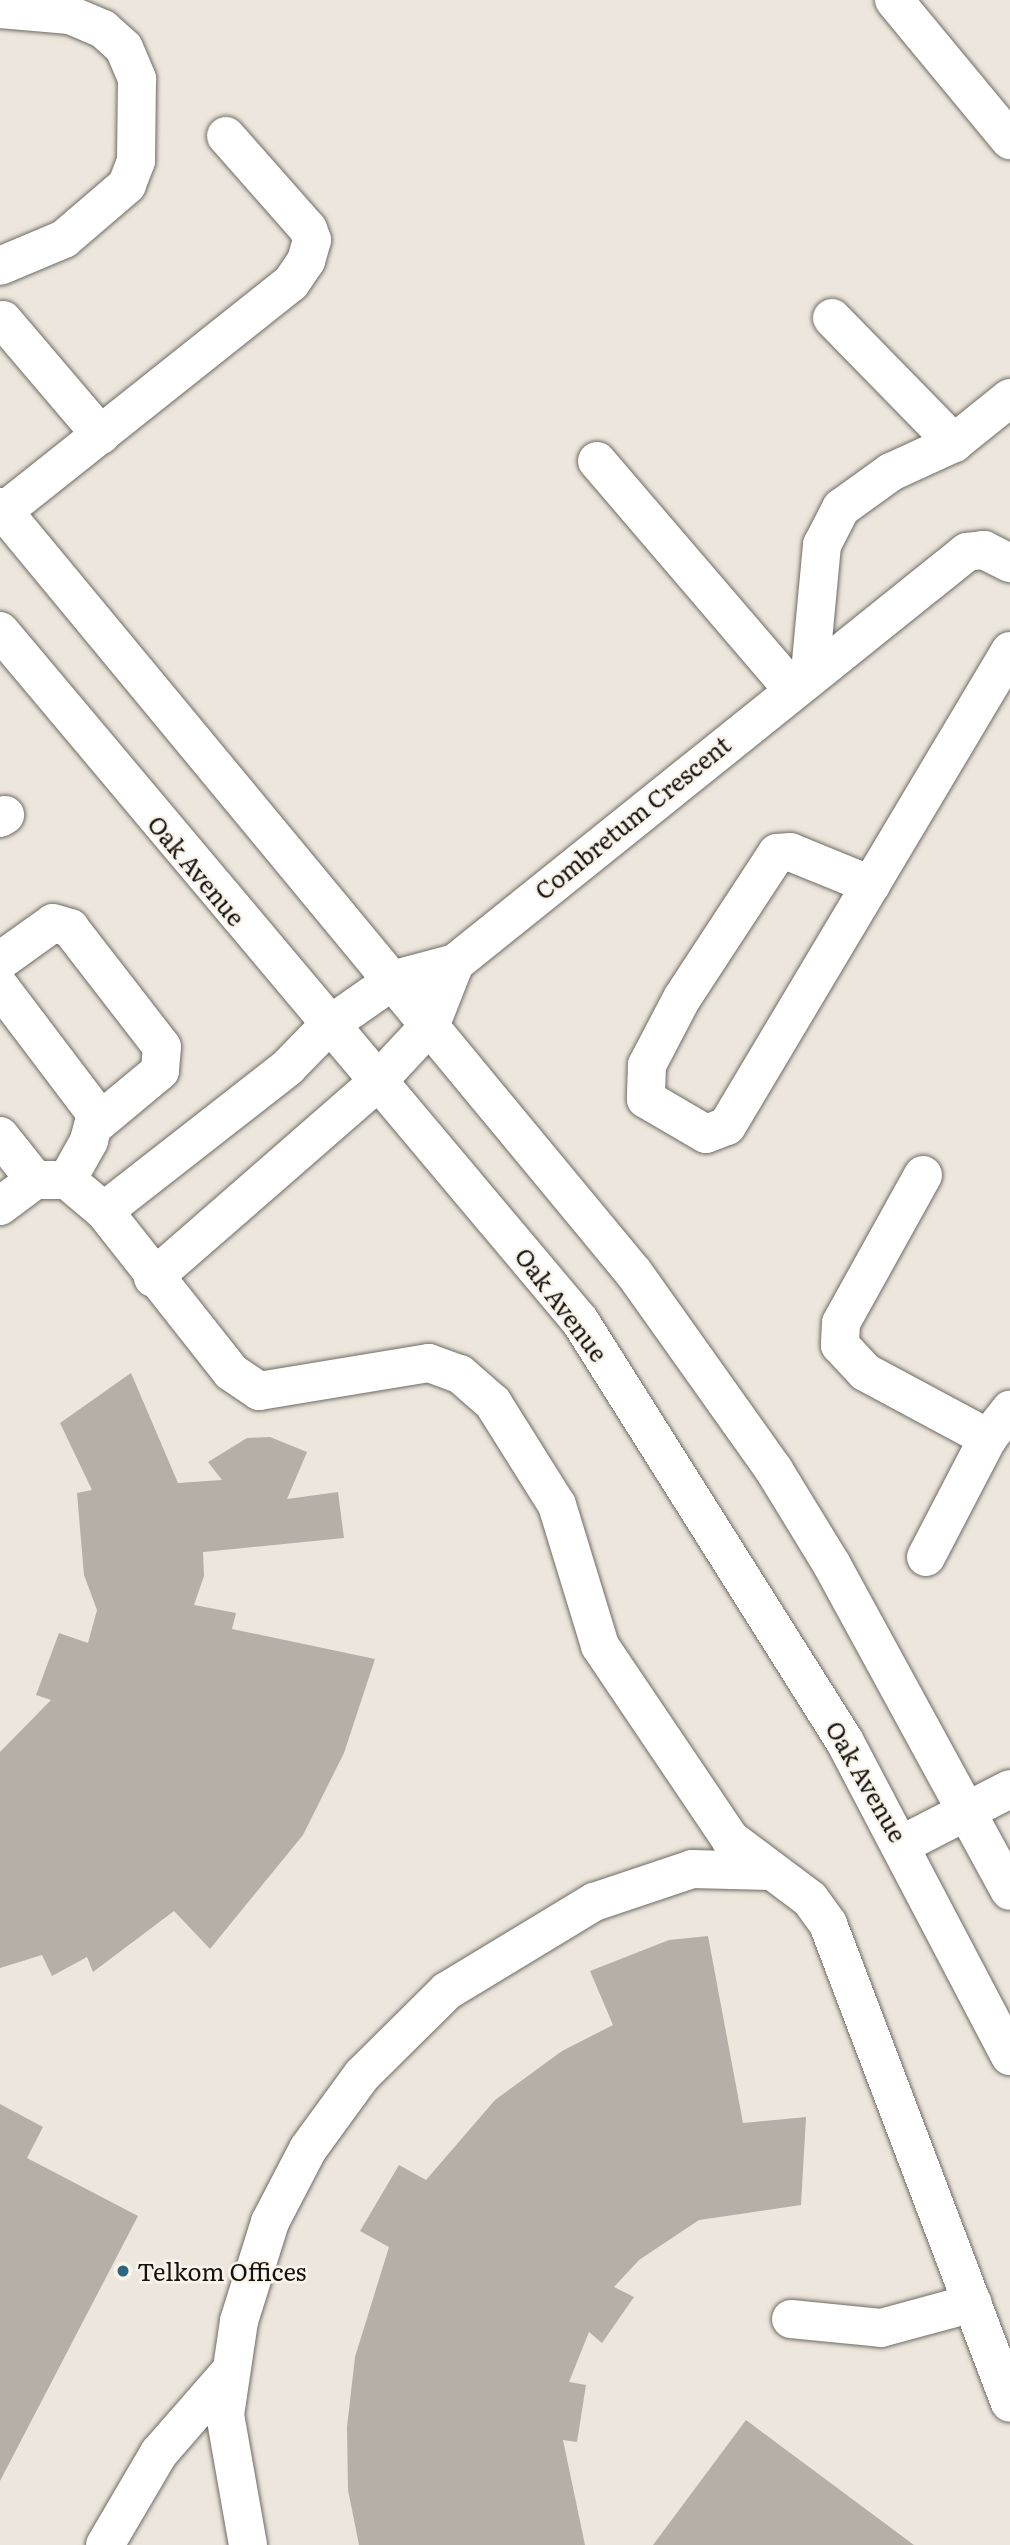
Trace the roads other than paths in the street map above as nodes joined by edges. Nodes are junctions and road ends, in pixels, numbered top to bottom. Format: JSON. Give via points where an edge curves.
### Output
{"nodes":[{"id":1,"x":894,"y":0,"type":"edge"},
{"id":2,"x":0,"y":9,"type":"edge"},
{"id":3,"x":226,"y":136,"type":"dead end"},
{"id":4,"x":1010,"y":140,"type":"edge"},
{"id":5,"x":0,"y":266,"type":"edge"},
{"id":6,"x":832,"y":318,"type":"dead end"},
{"id":7,"x":3,"y":320,"type":"dead end"},
{"id":8,"x":1010,"y":398,"type":"edge"},
{"id":9,"x":102,"y":435,"type":"junction"},
{"id":10,"x":954,"y":443,"type":"junction"},
{"id":11,"x":597,"y":461,"type":"dead end"},
{"id":12,"x":2,"y":509,"type":"edge"},
{"id":13,"x":1010,"y":563,"type":"edge"},
{"id":14,"x":0,"y":631,"type":"edge"},
{"id":15,"x":1010,"y":651,"type":"edge"},
{"id":16,"x":801,"y":680,"type":"junction"},
{"id":17,"x":871,"y":884,"type":"junction"},
{"id":18,"x":0,"y":961,"type":"edge"},
{"id":19,"x":454,"y":963,"type":"junction"},
{"id":20,"x":395,"y":979,"type":"junction"},
{"id":21,"x":0,"y":988,"type":"edge"},
{"id":22,"x":431,"y":1024,"type":"junction"},
{"id":23,"x":328,"y":1026,"type":"junction"},
{"id":24,"x":375,"y":1084,"type":"junction"},
{"id":25,"x":95,"y":1125,"type":"junction"},
{"id":26,"x":0,"y":1136,"type":"edge"},
{"id":27,"x":923,"y":1175,"type":"dead end"},
{"id":28,"x":51,"y":1180,"type":"junction"},
{"id":29,"x":0,"y":1206,"type":"edge"},
{"id":30,"x":104,"y":1211,"type":"junction"},
{"id":31,"x":153,"y":1278,"type":"junction"},
{"id":32,"x":999,"y":1424,"type":"edge"},
{"id":33,"x":926,"y":1557,"type":"dead end"},
{"id":34,"x":1010,"y":1789,"type":"edge"},
{"id":35,"x":970,"y":1809,"type":"junction"},
{"id":36,"x":903,"y":1843,"type":"junction"},
{"id":37,"x":770,"y":1871,"type":"junction"},
{"id":38,"x":1010,"y":1891,"type":"edge"},
{"id":39,"x":1010,"y":2056,"type":"edge"},
{"id":40,"x":973,"y":2303,"type":"junction"},
{"id":41,"x":791,"y":2319,"type":"dead end"},
{"id":42,"x":228,"y":2374,"type":"junction"},
{"id":43,"x":1010,"y":2403,"type":"edge"},
{"id":44,"x":107,"y":2545,"type":"edge"},
{"id":45,"x":248,"y":2545,"type":"edge"}],
"edges":[{"from":1,"to":4,"type":"street"},
{"from":2,"to":5,"type":"street","via":[[70,15],[103,29],[124,48],[137,79],[136,161],[127,185],[64,239]]},
{"from":3,"to":9,"type":"street","via":[[308,229],[312,240],[306,261],[292,283]]},
{"from":6,"to":10,"type":"street"},
{"from":7,"to":9,"type":"street"},
{"from":8,"to":10,"type":"street"},
{"from":9,"to":12,"type":"street"},
{"from":10,"to":16,"type":"street","via":[[855,494],[830,525],[822,545]]},
{"from":11,"to":16,"type":"street"},
{"from":12,"to":20,"type":"street"},
{"from":13,"to":16,"type":"street","name":"Combretum Crescent","via":[[984,550],[967,552]]},
{"from":14,"to":23,"type":"street","name":"Oak Avenue"},
{"from":15,"to":17,"type":"street"},
{"from":16,"to":19,"type":"street","name":"Combretum Crescent"},
{"from":17,"to":17,"type":"street","via":[[727,1126],[706,1134],[646,1099],[647,1065],[682,998],[777,853],[790,852]]},
{"from":18,"to":25,"type":"street","via":[[53,923],[70,928],[162,1047],[160,1071]]},
{"from":19,"to":20,"type":"street","name":"Combretum Crescent"},
{"from":19,"to":22,"type":"street"},
{"from":20,"to":22,"type":"street"},
{"from":20,"to":23,"type":"street","name":"Combretum Crescent"},
{"from":21,"to":25,"type":"street","via":[[92,1105]]},
{"from":22,"to":24,"type":"street"},
{"from":22,"to":35,"type":"street","via":[[634,1273],[774,1471]]},
{"from":23,"to":24,"type":"street","name":"Oak Avenue"},
{"from":23,"to":30,"type":"street","name":"Combretum Crescent","via":[[288,1067]]},
{"from":24,"to":31,"type":"street"},
{"from":24,"to":36,"type":"street","name":"Oak Avenue","via":[[580,1321],[778,1628]]},
{"from":25,"to":28,"type":"street"},
{"from":26,"to":28,"type":"street"},
{"from":27,"to":32,"type":"street","via":[[841,1323],[840,1345],[865,1372]]},
{"from":28,"to":29,"type":"street"},
{"from":28,"to":30,"type":"street"},
{"from":30,"to":31,"type":"street"},
{"from":31,"to":37,"type":"street","via":[[231,1372],[259,1391],[429,1363],[460,1374],[494,1403],[557,1505],[600,1646],[714,1819]]},
{"from":32,"to":33,"type":"street"},
{"from":34,"to":35,"type":"street"},
{"from":35,"to":36,"type":"street"},
{"from":35,"to":38,"type":"street"},
{"from":36,"to":39,"type":"street","name":"Oak Avenue"},
{"from":37,"to":40,"type":"street","via":[[810,1899],[836,1942]]},
{"from":37,"to":42,"type":"street","via":[[692,1870],[594,1902],[447,1991],[410,2022],[354,2086],[287,2188],[270,2222]]},
{"from":40,"to":41,"type":"street","via":[[881,2328]]},
{"from":40,"to":43,"type":"street"},
{"from":42,"to":44,"type":"street","via":[[159,2453]]},
{"from":42,"to":45,"type":"street","via":[[229,2458]]}]}
